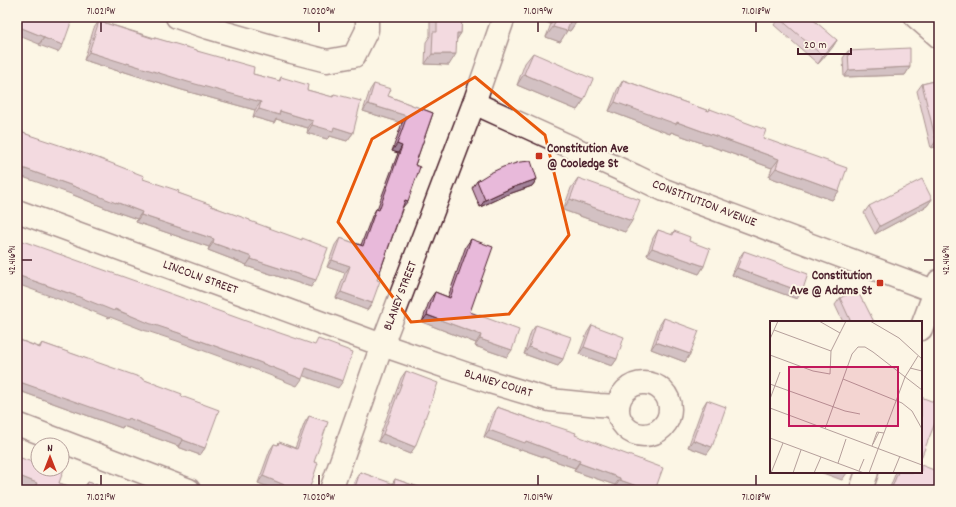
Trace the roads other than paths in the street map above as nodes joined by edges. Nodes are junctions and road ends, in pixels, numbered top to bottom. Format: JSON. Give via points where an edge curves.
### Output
{"nodes":[{"id":1,"x":177,"y":17,"type":"edge"},
{"id":2,"x":367,"y":17,"type":"edge"},
{"id":3,"x":504,"y":17,"type":"edge"},
{"id":4,"x":916,"y":17,"type":"edge"},
{"id":5,"x":939,"y":37,"type":"edge"},
{"id":6,"x":474,"y":102,"type":"junction"},
{"id":7,"x":17,"y":211,"type":"edge"},
{"id":8,"x":938,"y":288,"type":"edge"},
{"id":9,"x":922,"y":328,"type":"edge"},
{"id":10,"x":382,"y":345,"type":"junction"},
{"id":11,"x":618,"y":406,"type":"dead end"},
{"id":12,"x":17,"y":424,"type":"edge"},
{"id":13,"x":867,"y":473,"type":"edge"},
{"id":14,"x":189,"y":490,"type":"edge"},
{"id":15,"x":331,"y":490,"type":"edge"},
{"id":16,"x":861,"y":490,"type":"edge"}],
"edges":[{"from":1,"to":2,"type":"street","via":[[327,61],[354,56],[367,30]]},
{"from":3,"to":6,"type":"street","name":"BLANEY STREET"},
{"from":4,"to":5,"type":"street"},
{"from":6,"to":8,"type":"street","name":"CONSTITUTION AVENUE","via":[[664,190]]},
{"from":6,"to":10,"type":"street","name":"BLANEY STREET"},
{"from":7,"to":10,"type":"street","name":"LINCOLN STREET"},
{"from":8,"to":9,"type":"street"},
{"from":10,"to":11,"type":"street","name":"BLANEY COURT","via":[[550,400]]},
{"from":10,"to":15,"type":"street","name":"BLANEY STREET"},
{"from":12,"to":14,"type":"street"},
{"from":13,"to":16,"type":"street"}]}
